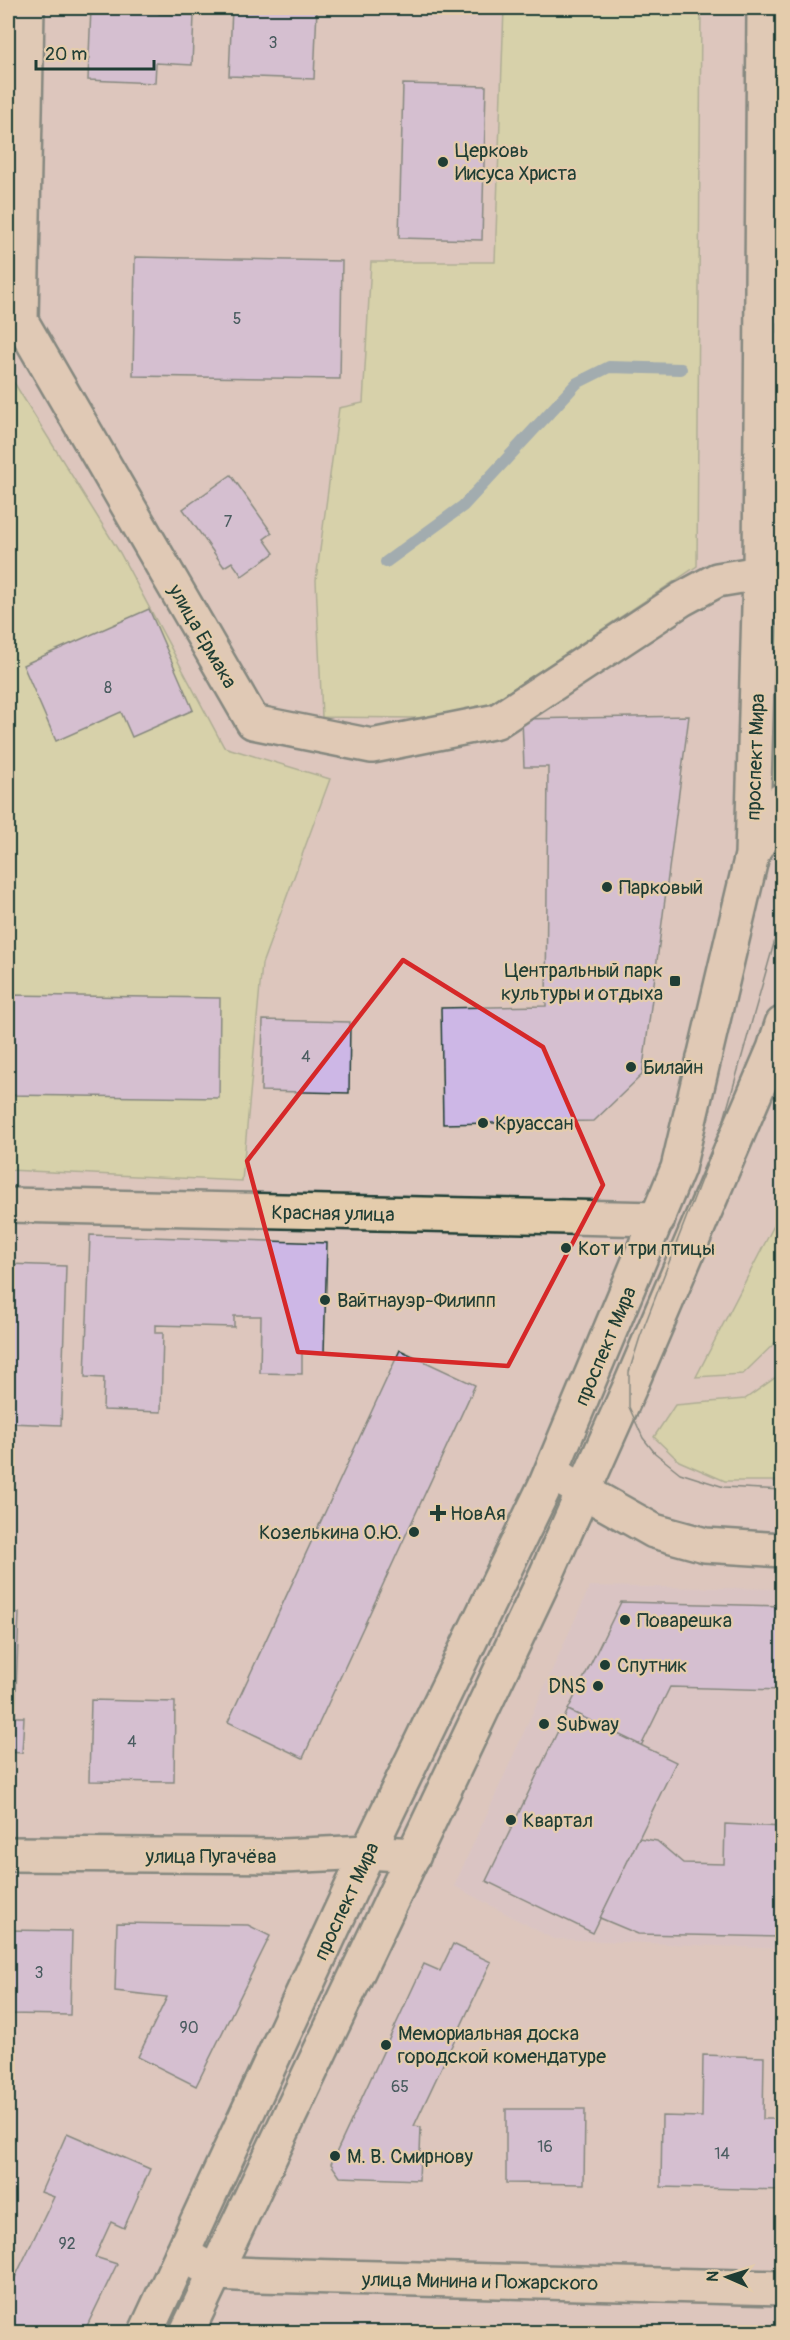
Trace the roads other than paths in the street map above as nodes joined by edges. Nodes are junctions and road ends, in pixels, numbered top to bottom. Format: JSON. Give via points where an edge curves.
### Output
{"nodes":[{"id":1,"x":27,"y":8,"type":"edge"},
{"id":2,"x":764,"y":8,"type":"edge"},
{"id":3,"x":14,"y":321,"type":"edge"},
{"id":4,"x":771,"y":577,"type":"edge"},
{"id":5,"x":783,"y":800,"type":"edge"},
{"id":6,"x":752,"y":855,"type":"junction"},
{"id":7,"x":783,"y":1024,"type":"edge"},
{"id":8,"x":8,"y":1205,"type":"edge"},
{"id":9,"x":658,"y":1220,"type":"junction"},
{"id":10,"x":551,"y":1473,"type":"junction"},
{"id":11,"x":584,"y":1491,"type":"junction"},
{"id":12,"x":783,"y":1550,"type":"edge"},
{"id":13,"x":368,"y":1852,"type":"junction"},
{"id":14,"x":8,"y":1854,"type":"edge"},
{"id":15,"x":414,"y":1855,"type":"junction"},
{"id":16,"x":182,"y":2254,"type":"junction"},
{"id":17,"x":216,"y":2273,"type":"junction"},
{"id":18,"x":783,"y":2288,"type":"edge"},
{"id":19,"x":146,"y":2332,"type":"edge"},
{"id":20,"x":187,"y":2332,"type":"edge"}],
"edges":[{"from":1,"to":3,"type":"main road","name":"улица Ермака"},
{"from":2,"to":4,"type":"main road","name":"проспект Мира"},
{"from":3,"to":4,"type":"main road","name":"улица Ермака","via":[[253,722],[372,746],[497,721],[717,580]]},
{"from":4,"to":6,"type":"main road","name":"проспект Мира"},
{"from":5,"to":6,"type":"main road"},
{"from":6,"to":9,"type":"main road","name":"проспект Мира","via":[[678,1168]]},
{"from":7,"to":11,"type":"main road","name":"проспект Мира"},
{"from":8,"to":9,"type":"main road","name":"Красная улица"},
{"from":9,"to":10,"type":"main road","name":"проспект Мира"},
{"from":10,"to":11,"type":"main road"},
{"from":10,"to":13,"type":"main road","name":"проспект Мира"},
{"from":11,"to":12,"type":"main road","via":[[654,1531],[705,1545]]},
{"from":11,"to":15,"type":"main road","name":"проспект Мира"},
{"from":13,"to":14,"type":"main road","name":"улица Пугачёва","via":[[282,1856]]},
{"from":13,"to":15,"type":"main road","name":"улица Пугачёва"},
{"from":13,"to":16,"type":"main road","name":"проспект Мира"},
{"from":15,"to":17,"type":"main road","name":"проспект Мира"},
{"from":16,"to":17,"type":"main road","name":"улица Минина и Пожарского"},
{"from":16,"to":19,"type":"main road","name":"проспект Мира"},
{"from":17,"to":18,"type":"main road","name":"улица Минина и Пожарского"},
{"from":17,"to":20,"type":"main road","name":"проспект Мира"}]}
